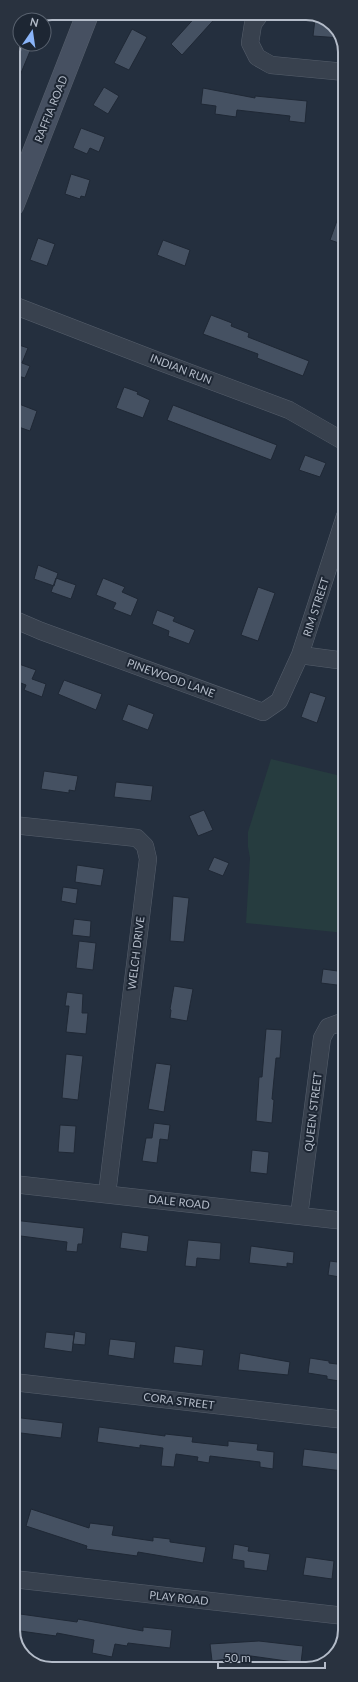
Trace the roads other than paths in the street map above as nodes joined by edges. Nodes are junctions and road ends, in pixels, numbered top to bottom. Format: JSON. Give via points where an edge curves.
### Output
{"nodes":[{"id":1,"x":85,"y":20,"type":"edge"},
{"id":2,"x":256,"y":20,"type":"edge"},
{"id":3,"x":338,"y":71,"type":"edge"},
{"id":4,"x":20,"y":187,"type":"edge"},
{"id":5,"x":20,"y":308,"type":"edge"},
{"id":6,"x":338,"y":438,"type":"edge"},
{"id":7,"x":338,"y":538,"type":"edge"},
{"id":8,"x":20,"y":622,"type":"edge"},
{"id":9,"x":300,"y":655,"type":"junction"},
{"id":10,"x":338,"y":660,"type":"edge"},
{"id":11,"x":20,"y":826,"type":"edge"},
{"id":12,"x":338,"y":1023,"type":"edge"},
{"id":13,"x":20,"y":1185,"type":"edge"},
{"id":14,"x":107,"y":1194,"type":"junction"},
{"id":15,"x":300,"y":1216,"type":"junction"},
{"id":16,"x":338,"y":1220,"type":"edge"},
{"id":17,"x":20,"y":1383,"type":"edge"},
{"id":18,"x":338,"y":1419,"type":"edge"},
{"id":19,"x":20,"y":1580,"type":"edge"},
{"id":20,"x":338,"y":1615,"type":"edge"}],
"edges":[{"from":1,"to":4,"type":"main road","name":"RAFFIA ROAD"},
{"from":2,"to":3,"type":"street","via":[[250,43],[257,57],[271,65]]},
{"from":5,"to":6,"type":"street","name":"INDIAN RUN","via":[[289,410]]},
{"from":7,"to":9,"type":"street","name":"RIM STREET"},
{"from":8,"to":9,"type":"street","name":"PINEWOOD LANE","via":[[263,712],[279,701]]},
{"from":9,"to":10,"type":"street"},
{"from":11,"to":14,"type":"street","name":"WELCH DRIVE","via":[[137,838],[145,846],[148,859]]},
{"from":12,"to":15,"type":"street","name":"QUEEN STREET","via":[[328,1027],[322,1038]]},
{"from":13,"to":14,"type":"street","name":"DALE ROAD"},
{"from":14,"to":15,"type":"street","name":"DALE ROAD"},
{"from":15,"to":16,"type":"street","name":"DALE ROAD"},
{"from":17,"to":18,"type":"street","name":"CORA STREET"},
{"from":19,"to":20,"type":"street","name":"PLAY ROAD"}]}
